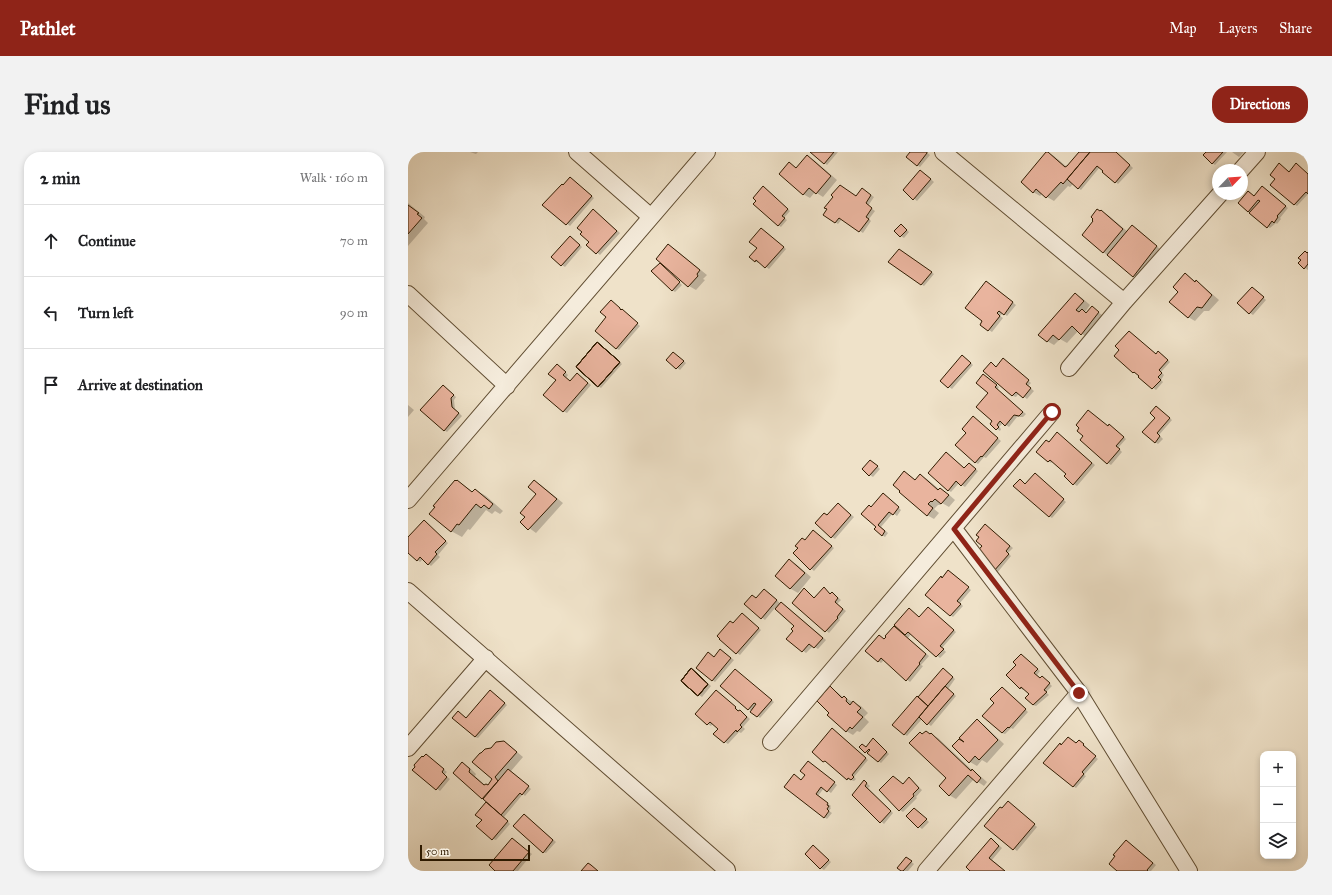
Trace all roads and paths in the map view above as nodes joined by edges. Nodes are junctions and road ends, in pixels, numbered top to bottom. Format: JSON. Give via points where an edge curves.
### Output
{"nodes":[{"id":1,"x":577,"y":152,"type":"edge"},
{"id":2,"x":707,"y":152,"type":"edge"},
{"id":3,"x":942,"y":152,"type":"edge"},
{"id":4,"x":1257,"y":152,"type":"edge"},
{"id":5,"x":1246,"y":164,"type":"edge"},
{"id":6,"x":1215,"y":200,"type":"edge"},
{"id":7,"x":652,"y":217,"type":"junction"},
{"id":8,"x":408,"y":294,"type":"edge"},
{"id":9,"x":1124,"y":302,"type":"junction"},
{"id":10,"x":1069,"y":368,"type":"dead end"},
{"id":11,"x":507,"y":386,"type":"junction"},
{"id":12,"x":1052,"y":412,"type":"dead end"},
{"id":13,"x":408,"y":500,"type":"edge"},
{"id":14,"x":954,"y":529,"type":"junction"},
{"id":15,"x":408,"y":591,"type":"edge"},
{"id":16,"x":486,"y":658,"type":"junction"},
{"id":17,"x":1079,"y":693,"type":"junction"},
{"id":18,"x":772,"y":742,"type":"dead end"},
{"id":19,"x":408,"y":748,"type":"edge"},
{"id":20,"x":727,"y":870,"type":"edge"},
{"id":21,"x":926,"y":871,"type":"edge"},
{"id":22,"x":1189,"y":871,"type":"edge"}],
"edges":[{"from":1,"to":7,"type":"street"},
{"from":2,"to":7,"type":"street"},
{"from":3,"to":9,"type":"street"},
{"from":4,"to":5,"type":"street"},
{"from":6,"to":9,"type":"street"},
{"from":7,"to":11,"type":"street"},
{"from":8,"to":11,"type":"street"},
{"from":9,"to":10,"type":"street"},
{"from":11,"to":13,"type":"street"},
{"from":12,"to":14,"type":"street"},
{"from":14,"to":17,"type":"street"},
{"from":14,"to":18,"type":"street"},
{"from":15,"to":16,"type":"street"},
{"from":16,"to":19,"type":"street"},
{"from":16,"to":20,"type":"street"},
{"from":17,"to":21,"type":"street"},
{"from":17,"to":22,"type":"street"}]}
